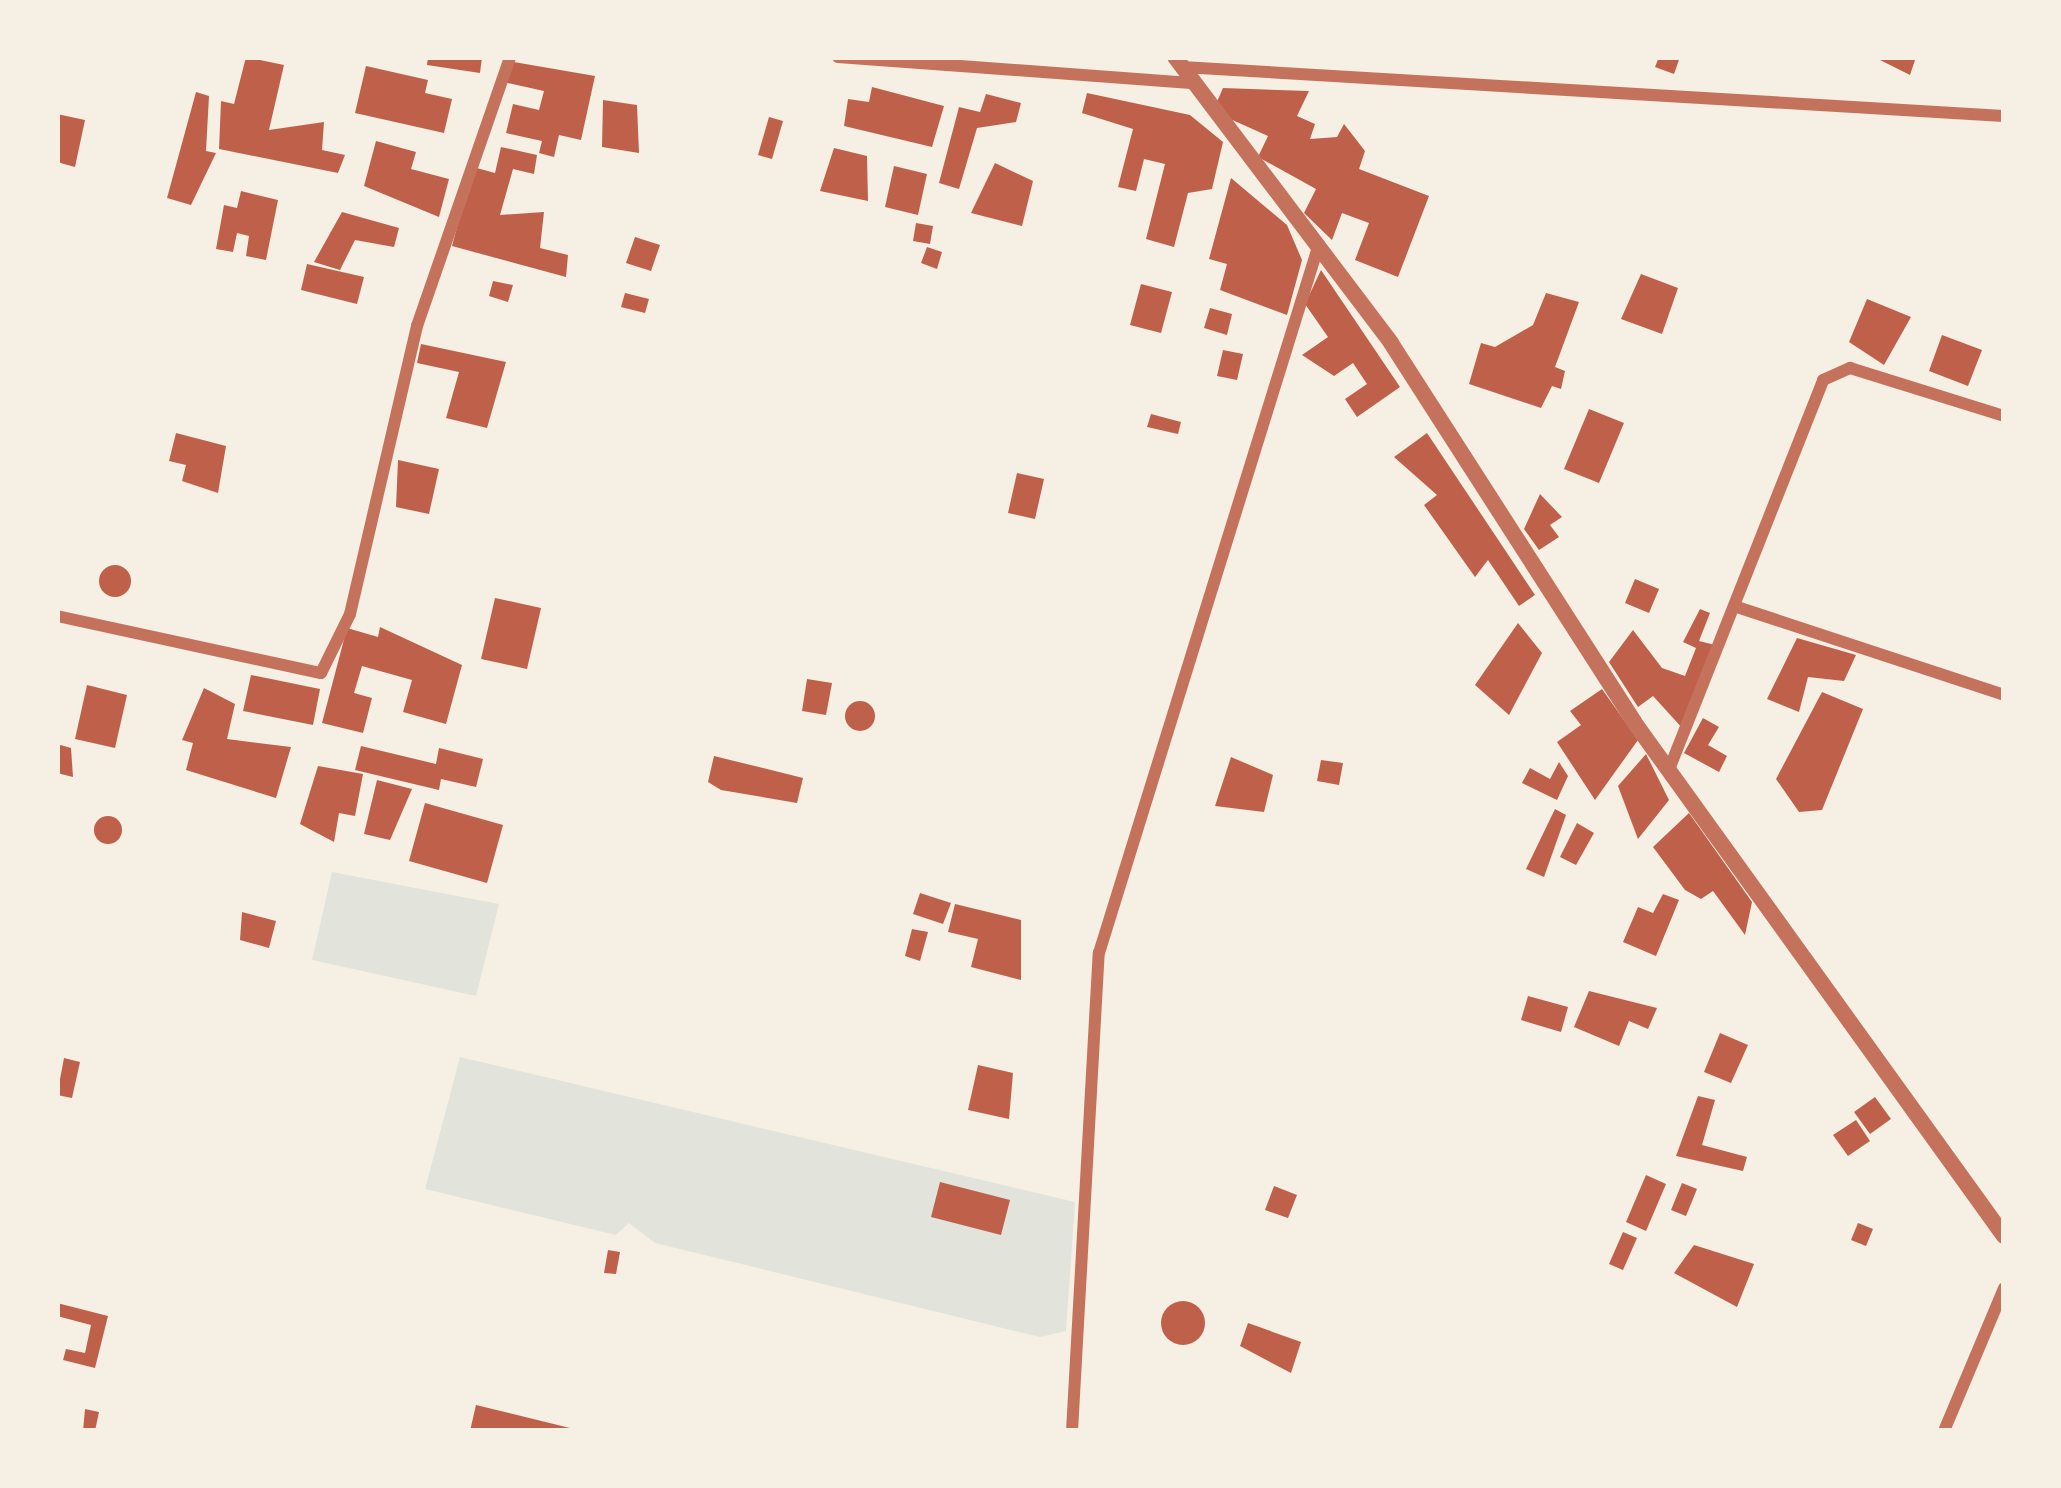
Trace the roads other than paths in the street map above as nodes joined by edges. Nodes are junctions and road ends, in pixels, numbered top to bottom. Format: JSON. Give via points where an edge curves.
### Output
{"nodes":[{"id":1,"x":510,"y":57,"type":"edge"},
{"id":2,"x":838,"y":57,"type":"edge"},
{"id":3,"x":1178,"y":62,"type":"edge"},
{"id":4,"x":1194,"y":83,"type":"junction"},
{"id":5,"x":2004,"y":116,"type":"edge"},
{"id":6,"x":1319,"y":243,"type":"junction"},
{"id":7,"x":2004,"y":416,"type":"edge"},
{"id":8,"x":1740,"y":608,"type":"junction"},
{"id":9,"x":57,"y":616,"type":"edge"},
{"id":10,"x":2004,"y":694,"type":"edge"},
{"id":11,"x":1670,"y":766,"type":"junction"},
{"id":12,"x":2004,"y":1236,"type":"edge"},
{"id":13,"x":2004,"y":1288,"type":"edge"},
{"id":14,"x":1072,"y":1431,"type":"edge"},
{"id":15,"x":1945,"y":1431,"type":"edge"}],
"edges":[{"from":1,"to":9,"type":"street","via":[[418,326],[350,614],[321,673]]},
{"from":2,"to":4,"type":"street"},
{"from":3,"to":4,"type":"street"},
{"from":3,"to":5,"type":"street"},
{"from":4,"to":6,"type":"street"},
{"from":6,"to":11,"type":"street"},
{"from":6,"to":14,"type":"street","via":[[1099,953]]},
{"from":7,"to":8,"type":"street","via":[[1834,369]]},
{"from":8,"to":10,"type":"street"},
{"from":8,"to":11,"type":"street"},
{"from":11,"to":12,"type":"street"},
{"from":13,"to":15,"type":"street"}]}
